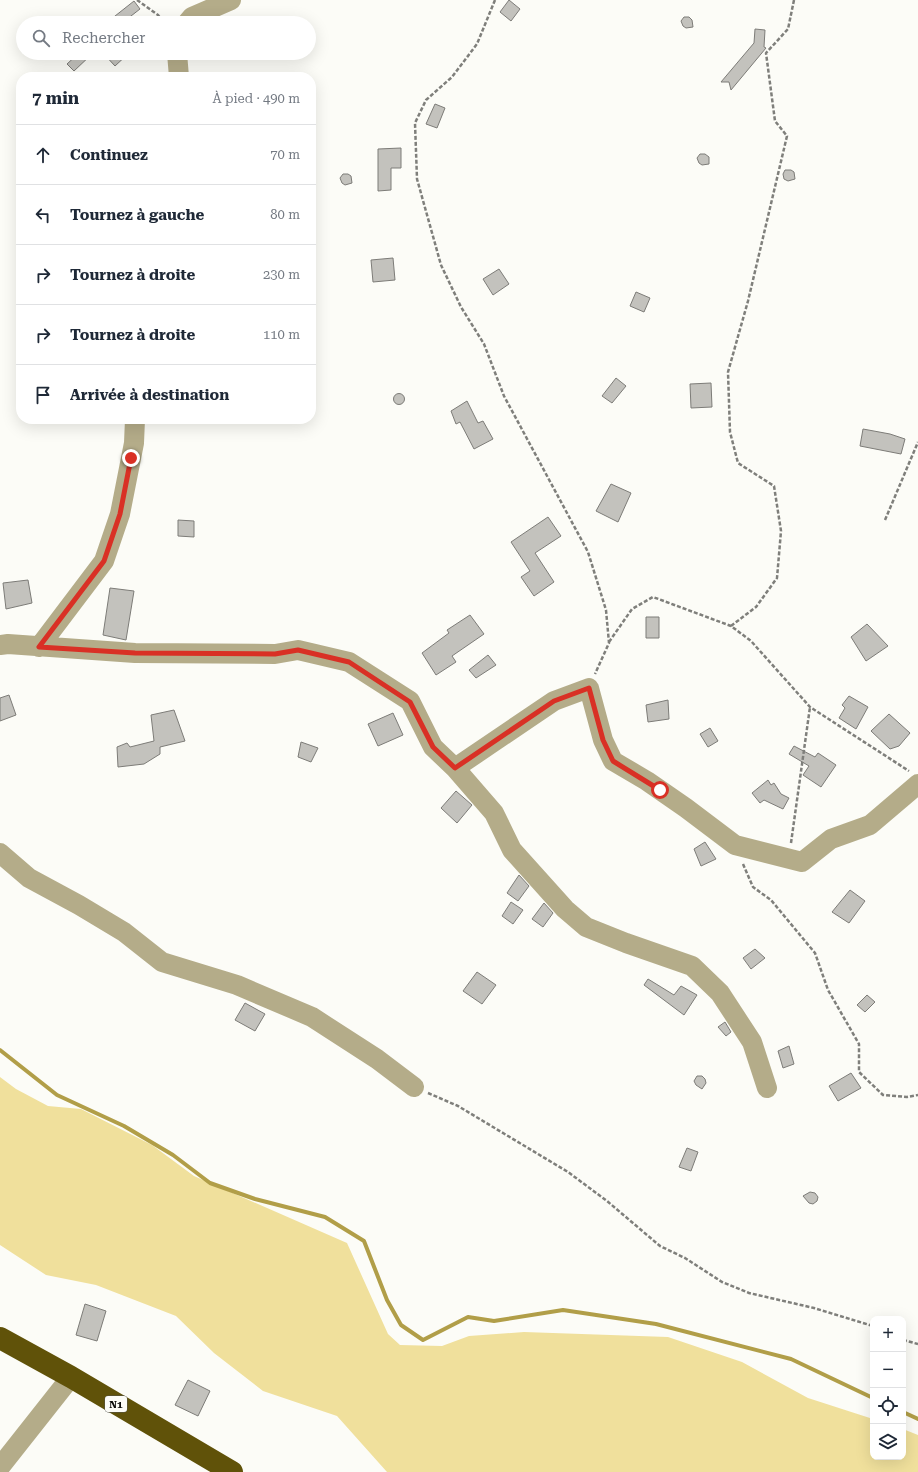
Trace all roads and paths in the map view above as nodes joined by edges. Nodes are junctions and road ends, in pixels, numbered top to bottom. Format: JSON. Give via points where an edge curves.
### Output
{"nodes":[{"id":1,"x":137,"y":0,"type":"edge"},
{"id":2,"x":231,"y":0,"type":"edge"},
{"id":3,"x":495,"y":0,"type":"edge"},
{"id":4,"x":794,"y":0,"type":"edge"},
{"id":5,"x":158,"y":16,"type":"edge"},
{"id":6,"x":194,"y":16,"type":"edge"},
{"id":7,"x":178,"y":60,"type":"edge"},
{"id":8,"x":179,"y":72,"type":"edge"},
{"id":9,"x":135,"y":424,"type":"edge"},
{"id":10,"x":918,"y":442,"type":"edge"},
{"id":11,"x":885,"y":520,"type":"dead end"},
{"id":12,"x":732,"y":626,"type":"junction"},
{"id":13,"x":609,"y":643,"type":"junction"},
{"id":14,"x":0,"y":645,"type":"edge"},
{"id":15,"x":39,"y":647,"type":"junction"},
{"id":16,"x":589,"y":688,"type":"junction"},
{"id":17,"x":810,"y":707,"type":"junction"},
{"id":18,"x":455,"y":768,"type":"junction"},
{"id":19,"x":915,"y":778,"type":"edge"},
{"id":20,"x":735,"y":845,"type":"junction"},
{"id":21,"x":0,"y":853,"type":"edge"},
{"id":22,"x":789,"y":859,"type":"junction"},
{"id":23,"x":414,"y":1087,"type":"joint"},
{"id":24,"x":767,"y":1088,"type":"dead end"},
{"id":25,"x":918,"y":1095,"type":"edge"},
{"id":26,"x":870,"y":1325,"type":"edge"},
{"id":27,"x":0,"y":1338,"type":"edge"},
{"id":28,"x":906,"y":1341,"type":"edge"},
{"id":29,"x":918,"y":1344,"type":"edge"},
{"id":30,"x":72,"y":1377,"type":"junction"},
{"id":31,"x":0,"y":1466,"type":"edge"},
{"id":32,"x":230,"y":1472,"type":"edge"}],
"edges":[{"from":1,"to":5,"type":"path"},
{"from":2,"to":6,"type":"street"},
{"from":3,"to":13,"type":"path","via":[[477,44],[452,77],[426,100],[415,123],[417,179],[441,265],[461,307],[484,344],[504,396],[588,552],[606,610]]},
{"from":4,"to":12,"type":"path","via":[[788,30],[766,53],[774,121],[787,136],[748,301],[728,372],[730,432],[738,462],[774,486],[781,531],[777,578],[756,607]]},
{"from":7,"to":8,"type":"street"},
{"from":9,"to":15,"type":"street","via":[[134,443],[120,514],[104,561]]},
{"from":10,"to":11,"type":"path"},
{"from":12,"to":13,"type":"path","via":[[653,597],[632,609]]},
{"from":12,"to":17,"type":"path","via":[[751,641]]},
{"from":13,"to":16,"type":"path"},
{"from":14,"to":15,"type":"street"},
{"from":15,"to":18,"type":"street","via":[[135,653],[275,654],[298,650],[349,662],[410,702],[433,747]]},
{"from":16,"to":18,"type":"street","via":[[554,701]]},
{"from":16,"to":20,"type":"street","via":[[603,740],[613,761],[647,781]]},
{"from":17,"to":19,"type":"path"},
{"from":17,"to":22,"type":"path"},
{"from":18,"to":24,"type":"street","via":[[494,813],[512,850],[586,927],[692,966],[720,993],[752,1042]]},
{"from":19,"to":22,"type":"street","via":[[870,825],[831,839],[802,862]]},
{"from":20,"to":22,"type":"street"},
{"from":20,"to":25,"type":"path","via":[[753,887],[771,900],[815,953],[828,990],[859,1044],[859,1072],[883,1095]]},
{"from":21,"to":23,"type":"street","via":[[29,878],[124,932],[162,962],[237,985],[312,1017]]},
{"from":23,"to":26,"type":"path","via":[[458,1106],[568,1172],[660,1246],[685,1258],[722,1282],[749,1293],[814,1308]]},
{"from":27,"to":30,"type":"highway","number":"N1"},
{"from":28,"to":29,"type":"path"},
{"from":30,"to":31,"type":"street"},
{"from":30,"to":32,"type":"highway","number":"N1"}]}
